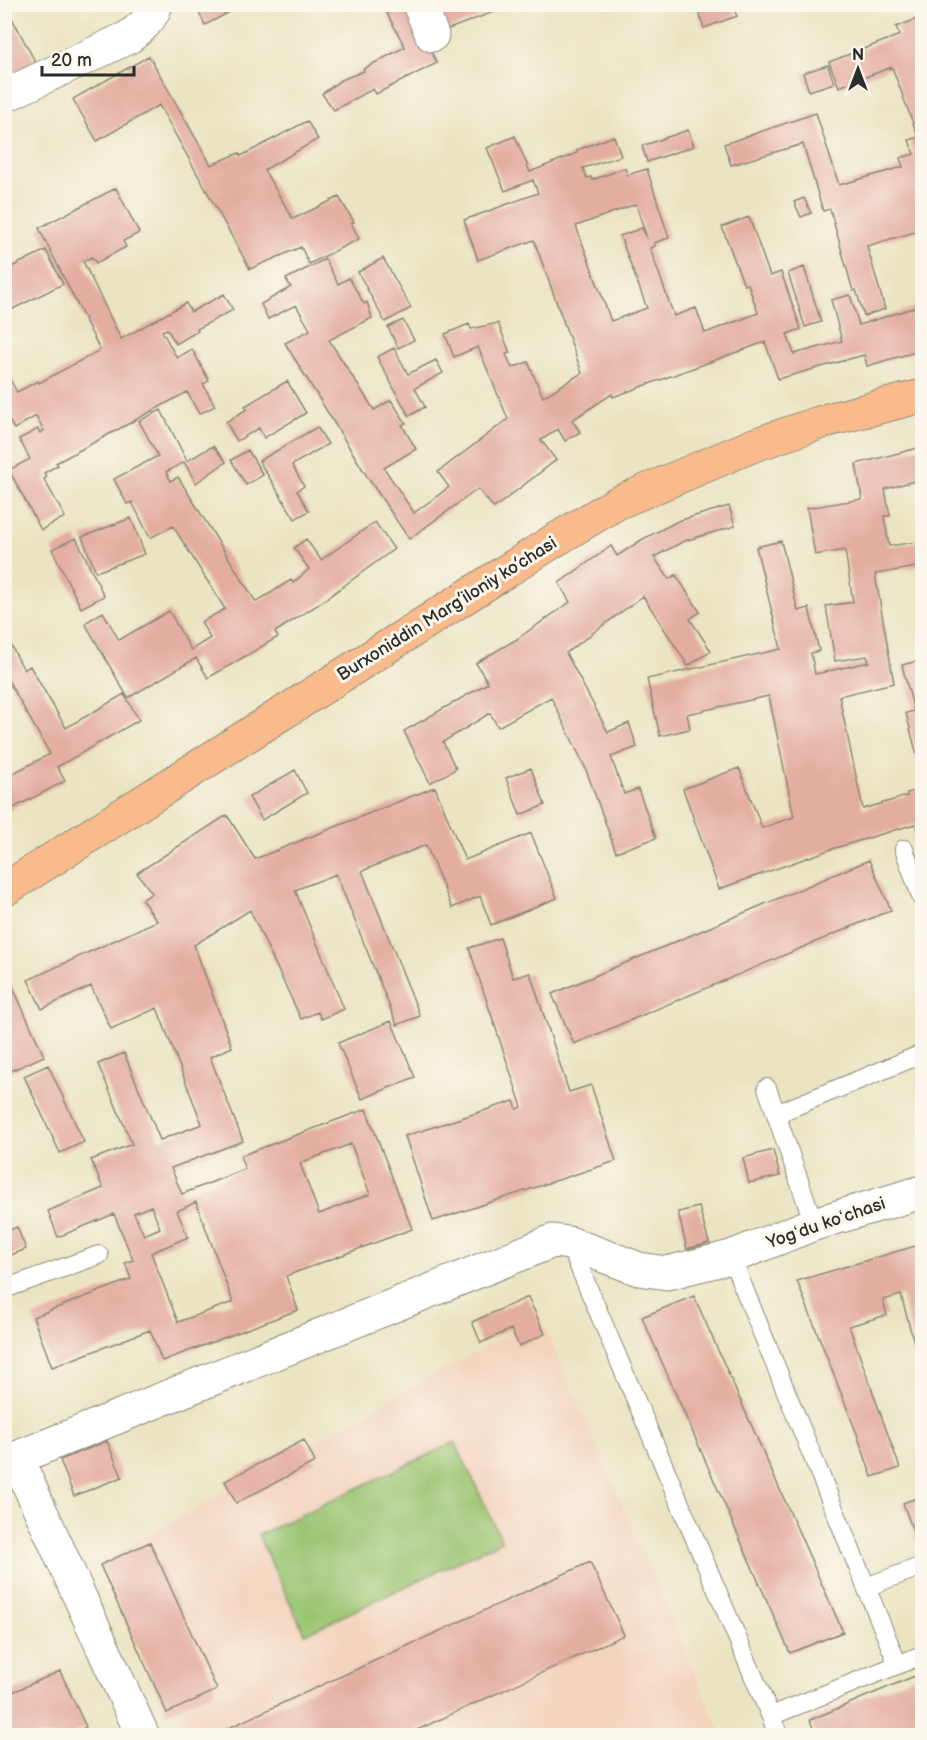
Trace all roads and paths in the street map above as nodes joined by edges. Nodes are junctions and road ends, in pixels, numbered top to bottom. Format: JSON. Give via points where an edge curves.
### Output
{"nodes":[{"id":1,"x":156,"y":4,"type":"edge"},
{"id":2,"x":419,"y":4,"type":"edge"},
{"id":3,"x":432,"y":35,"type":"dead end"},
{"id":4,"x":4,"y":96,"type":"edge"},
{"id":5,"x":922,"y":396,"type":"edge"},
{"id":6,"x":904,"y":849,"type":"dead end"},
{"id":7,"x":4,"y":890,"type":"edge"},
{"id":8,"x":922,"y":898,"type":"edge"},
{"id":9,"x":922,"y":1054,"type":"edge"},
{"id":10,"x":767,"y":1088,"type":"dead end"},
{"id":11,"x":776,"y":1114,"type":"junction"},
{"id":12,"x":922,"y":1192,"type":"edge"},
{"id":13,"x":814,"y":1224,"type":"junction"},
{"id":14,"x":569,"y":1243,"type":"junction"},
{"id":15,"x":99,"y":1255,"type":"dead end"},
{"id":16,"x":731,"y":1257,"type":"junction"},
{"id":17,"x":4,"y":1289,"type":"edge"},
{"id":18,"x":11,"y":1461,"type":"edge"},
{"id":19,"x":922,"y":1566,"type":"edge"},
{"id":20,"x":866,"y":1587,"type":"junction"},
{"id":21,"x":922,"y":1655,"type":"edge"},
{"id":22,"x":898,"y":1665,"type":"junction"},
{"id":23,"x":771,"y":1716,"type":"junction"},
{"id":24,"x":142,"y":1736,"type":"edge"},
{"id":25,"x":778,"y":1736,"type":"edge"}],
"edges":[{"from":1,"to":4,"type":"street","via":[[154,13],[129,37]]},
{"from":2,"to":3,"type":"street"},
{"from":5,"to":7,"type":"main road","name":"Burxoniddin Marg’iloniy ko’chasi","via":[[754,444],[617,503]]},
{"from":6,"to":8,"type":"lane"},
{"from":9,"to":11,"type":"lane"},
{"from":10,"to":11,"type":"lane"},
{"from":11,"to":13,"type":"lane"},
{"from":12,"to":13,"type":"street","name":"Yogʻdu koʻchasi"},
{"from":13,"to":16,"type":"street","name":"Yogʻdu koʻchasi"},
{"from":14,"to":16,"type":"street","name":"Yogʻdu koʻchasi","via":[[639,1269],[667,1273]]},
{"from":14,"to":18,"type":"street","via":[[553,1241]]},
{"from":14,"to":23,"type":"lane"},
{"from":15,"to":17,"type":"lane"},
{"from":16,"to":20,"type":"lane"},
{"from":18,"to":24,"type":"street"},
{"from":19,"to":20,"type":"lane"},
{"from":20,"to":22,"type":"lane"},
{"from":21,"to":22,"type":"lane"},
{"from":22,"to":23,"type":"lane"},
{"from":23,"to":25,"type":"lane"}]}
